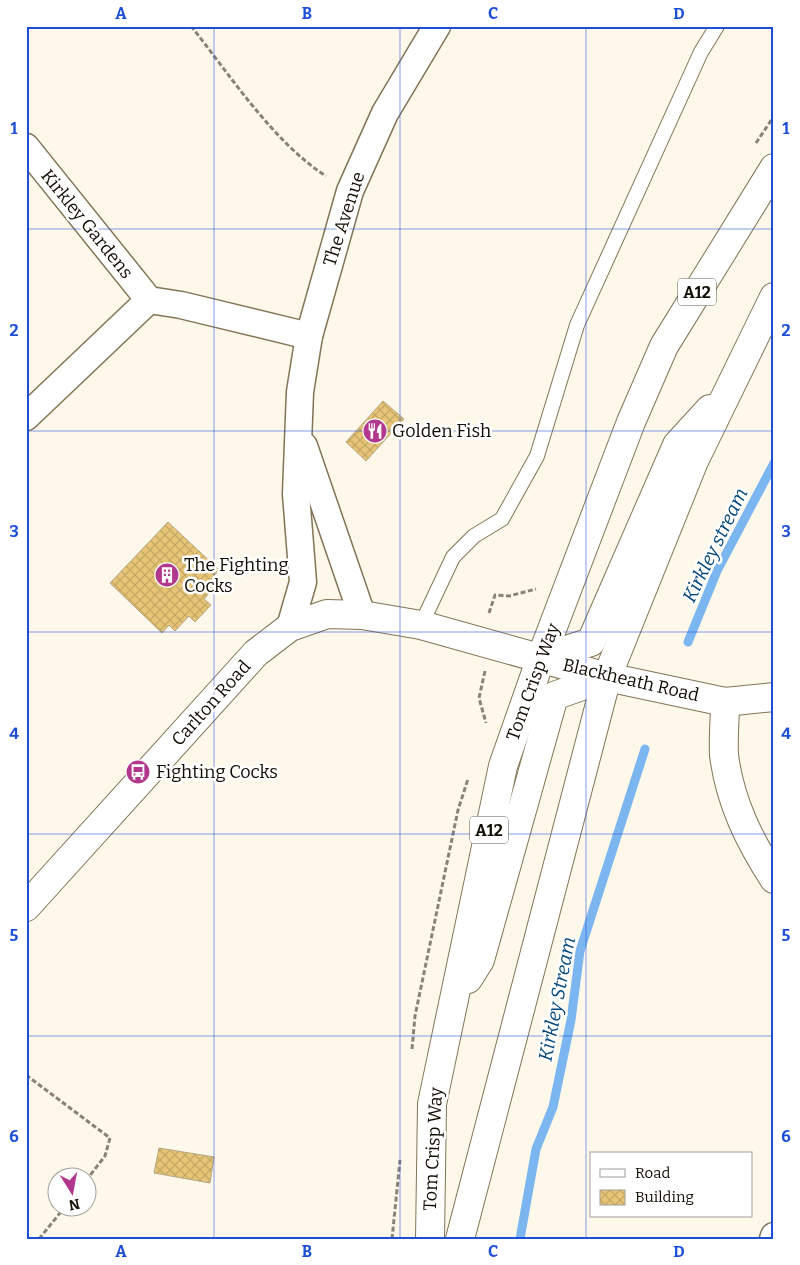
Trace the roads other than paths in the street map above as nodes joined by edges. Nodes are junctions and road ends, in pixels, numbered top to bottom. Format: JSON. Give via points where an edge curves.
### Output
{"nodes":[{"id":1,"x":437,"y":26,"type":"edge"},
{"id":2,"x":717,"y":26,"type":"edge"},
{"id":3,"x":26,"y":147,"type":"edge"},
{"id":4,"x":774,"y":168,"type":"edge"},
{"id":5,"x":774,"y":297,"type":"edge"},
{"id":6,"x":148,"y":300,"type":"junction"},
{"id":7,"x":309,"y":336,"type":"junction"},
{"id":8,"x":730,"y":388,"type":"junction"},
{"id":9,"x":26,"y":417,"type":"edge"},
{"id":10,"x":298,"y":429,"type":"junction"},
{"id":11,"x":362,"y":615,"type":"junction"},
{"id":12,"x":421,"y":625,"type":"junction"},
{"id":13,"x":290,"y":626,"type":"junction"},
{"id":14,"x":541,"y":658,"type":"junction"},
{"id":15,"x":607,"y":678,"type":"junction"},
{"id":16,"x":774,"y":697,"type":"edge"},
{"id":17,"x":725,"y":702,"type":"junction"},
{"id":18,"x":774,"y":879,"type":"edge"},
{"id":19,"x":26,"y":907,"type":"edge"},
{"id":20,"x":451,"y":1005,"type":"junction"},
{"id":21,"x":430,"y":1239,"type":"edge"},
{"id":22,"x":460,"y":1239,"type":"edge"}],
"edges":[{"from":1,"to":7,"type":"street","name":"The Avenue","via":[[385,113],[350,191]]},
{"from":2,"to":12,"type":"lane","via":[[701,52],[577,325],[537,456],[502,519],[474,536],[453,557]]},
{"from":3,"to":6,"type":"street","name":"Kirkley Gardens"},
{"from":4,"to":14,"type":"main road","name":"Tom Crisp Way","number":"A12","via":[[664,346],[631,422]]},
{"from":5,"to":8,"type":"main road","name":"Tom Crisp Way"},
{"from":6,"to":7,"type":"street"},
{"from":6,"to":9,"type":"street"},
{"from":7,"to":10,"type":"street","name":"The Avenue"},
{"from":8,"to":14,"type":"main road","via":[[677,445],[591,642]]},
{"from":8,"to":15,"type":"main road","name":"Tom Crisp Way","via":[[694,461]]},
{"from":10,"to":11,"type":"street","name":"The Avenue"},
{"from":10,"to":13,"type":"street","name":"The Avenue","via":[[296,494],[303,582]]},
{"from":11,"to":12,"type":"main road","name":"Blackheath Road"},
{"from":11,"to":13,"type":"main road","name":"Carlton Road","via":[[327,614]]},
{"from":12,"to":14,"type":"main road","name":"Blackheath Road"},
{"from":13,"to":19,"type":"main road","name":"Carlton Road","via":[[256,653]]},
{"from":14,"to":15,"type":"main road","name":"Blackheath Road"},
{"from":14,"to":20,"type":"main road","name":"Tom Crisp Way","number":"A12","via":[[503,766]]},
{"from":15,"to":17,"type":"main road","name":"Blackheath Road"},
{"from":15,"to":20,"type":"main road","via":[[554,696],[480,960]]},
{"from":15,"to":22,"type":"main road","name":"Tom Crisp Way"},
{"from":16,"to":17,"type":"main road","name":"Blackheath Road"},
{"from":17,"to":18,"type":"main road","via":[[724,754],[733,801],[749,840]]},
{"from":20,"to":21,"type":"main road","name":"Tom Crisp Way","number":"A12","via":[[432,1104]]}]}
